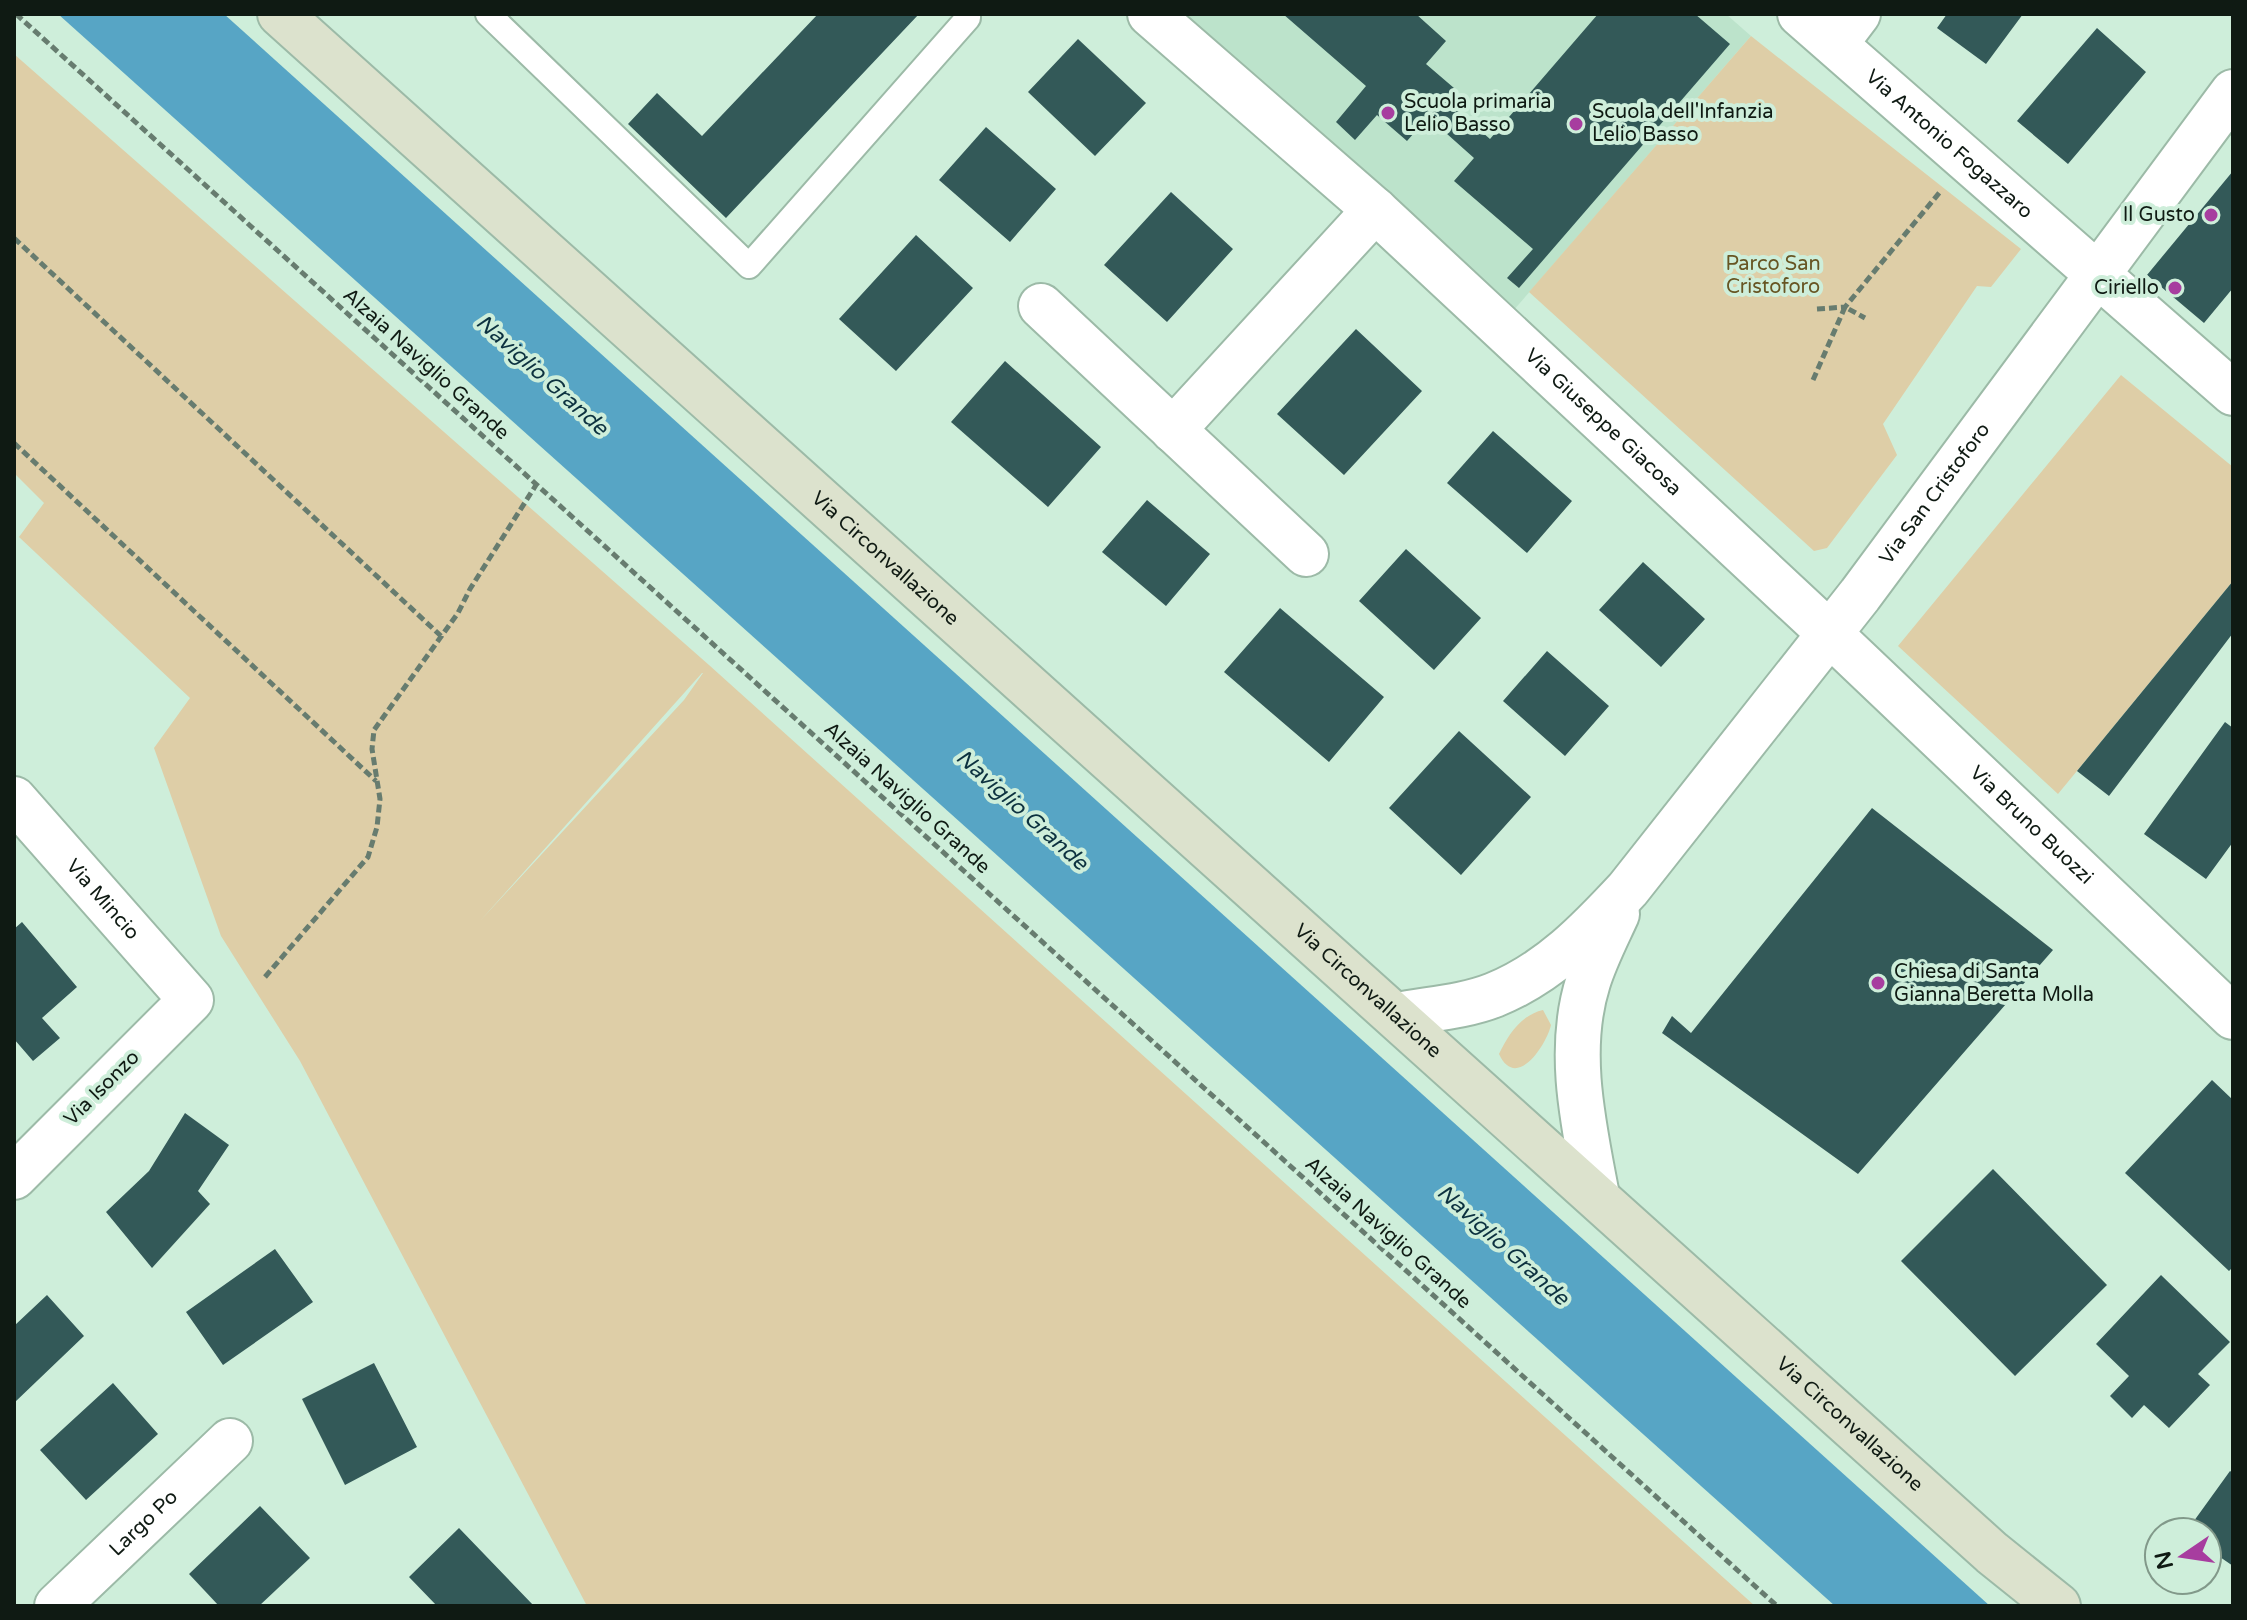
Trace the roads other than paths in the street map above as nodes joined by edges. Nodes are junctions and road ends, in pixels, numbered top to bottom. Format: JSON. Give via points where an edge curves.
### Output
{"nodes":[{"id":1,"x":280,"y":14,"type":"edge"},
{"id":2,"x":488,"y":14,"type":"edge"},
{"id":3,"x":968,"y":14,"type":"edge"},
{"id":4,"x":1150,"y":14,"type":"edge"},
{"id":5,"x":1800,"y":14,"type":"edge"},
{"id":6,"x":1847,"y":29,"type":"edge"},
{"id":7,"x":2233,"y":92,"type":"edge"},
{"id":8,"x":1375,"y":210,"type":"junction"},
{"id":9,"x":2095,"y":275,"type":"junction"},
{"id":10,"x":1041,"y":306,"type":"dead end"},
{"id":11,"x":2233,"y":393,"type":"edge"},
{"id":12,"x":1173,"y":430,"type":"junction"},
{"id":13,"x":1306,"y":554,"type":"dead end"},
{"id":14,"x":1829,"y":633,"type":"junction"},
{"id":15,"x":14,"y":799,"type":"edge"},
{"id":16,"x":1628,"y":889,"type":"junction"},
{"id":17,"x":191,"y":1000,"type":"joint"},
{"id":18,"x":1397,"y":1015,"type":"junction"},
{"id":19,"x":2233,"y":1017,"type":"edge"},
{"id":20,"x":14,"y":1177,"type":"edge"},
{"id":21,"x":1597,"y":1196,"type":"junction"},
{"id":22,"x":230,"y":1441,"type":"dead end"},
{"id":23,"x":57,"y":1606,"type":"edge"},
{"id":24,"x":2058,"y":1606,"type":"edge"}],
"edges":[{"from":1,"to":18,"type":"main road","name":"Via Circonvallazione"},
{"from":2,"to":3,"type":"lane","via":[[749,266]]},
{"from":4,"to":8,"type":"street","name":"Via Giuseppe Giacosa"},
{"from":5,"to":6,"type":"street","name":"Via Antonio Fogazzaro"},
{"from":6,"to":9,"type":"street","name":"Via Antonio Fogazzaro"},
{"from":7,"to":9,"type":"street","name":"Via San Cristoforo"},
{"from":8,"to":12,"type":"street"},
{"from":8,"to":14,"type":"street","name":"Via Giuseppe Giacosa"},
{"from":9,"to":11,"type":"street","name":"Via Antonio Fogazzaro"},
{"from":9,"to":14,"type":"street","name":"Via San Cristoforo"},
{"from":10,"to":12,"type":"street"},
{"from":12,"to":13,"type":"street"},
{"from":14,"to":16,"type":"street","name":"Via San Cristoforo"},
{"from":14,"to":19,"type":"street","name":"Via Bruno Buozzi"},
{"from":15,"to":17,"type":"street","name":"Via Mincio"},
{"from":16,"to":18,"type":"street","via":[[1586,934],[1530,979],[1491,996]]},
{"from":16,"to":21,"type":"street","via":[[1587,983],[1580,1025],[1582,1118]]},
{"from":17,"to":20,"type":"street","name":"Via Isonzo"},
{"from":18,"to":21,"type":"main road","name":"Via Circonvallazione"},
{"from":21,"to":24,"type":"main road","name":"Via Circonvallazione","via":[[1992,1553]]},
{"from":22,"to":23,"type":"street","name":"Largo Po"}]}
